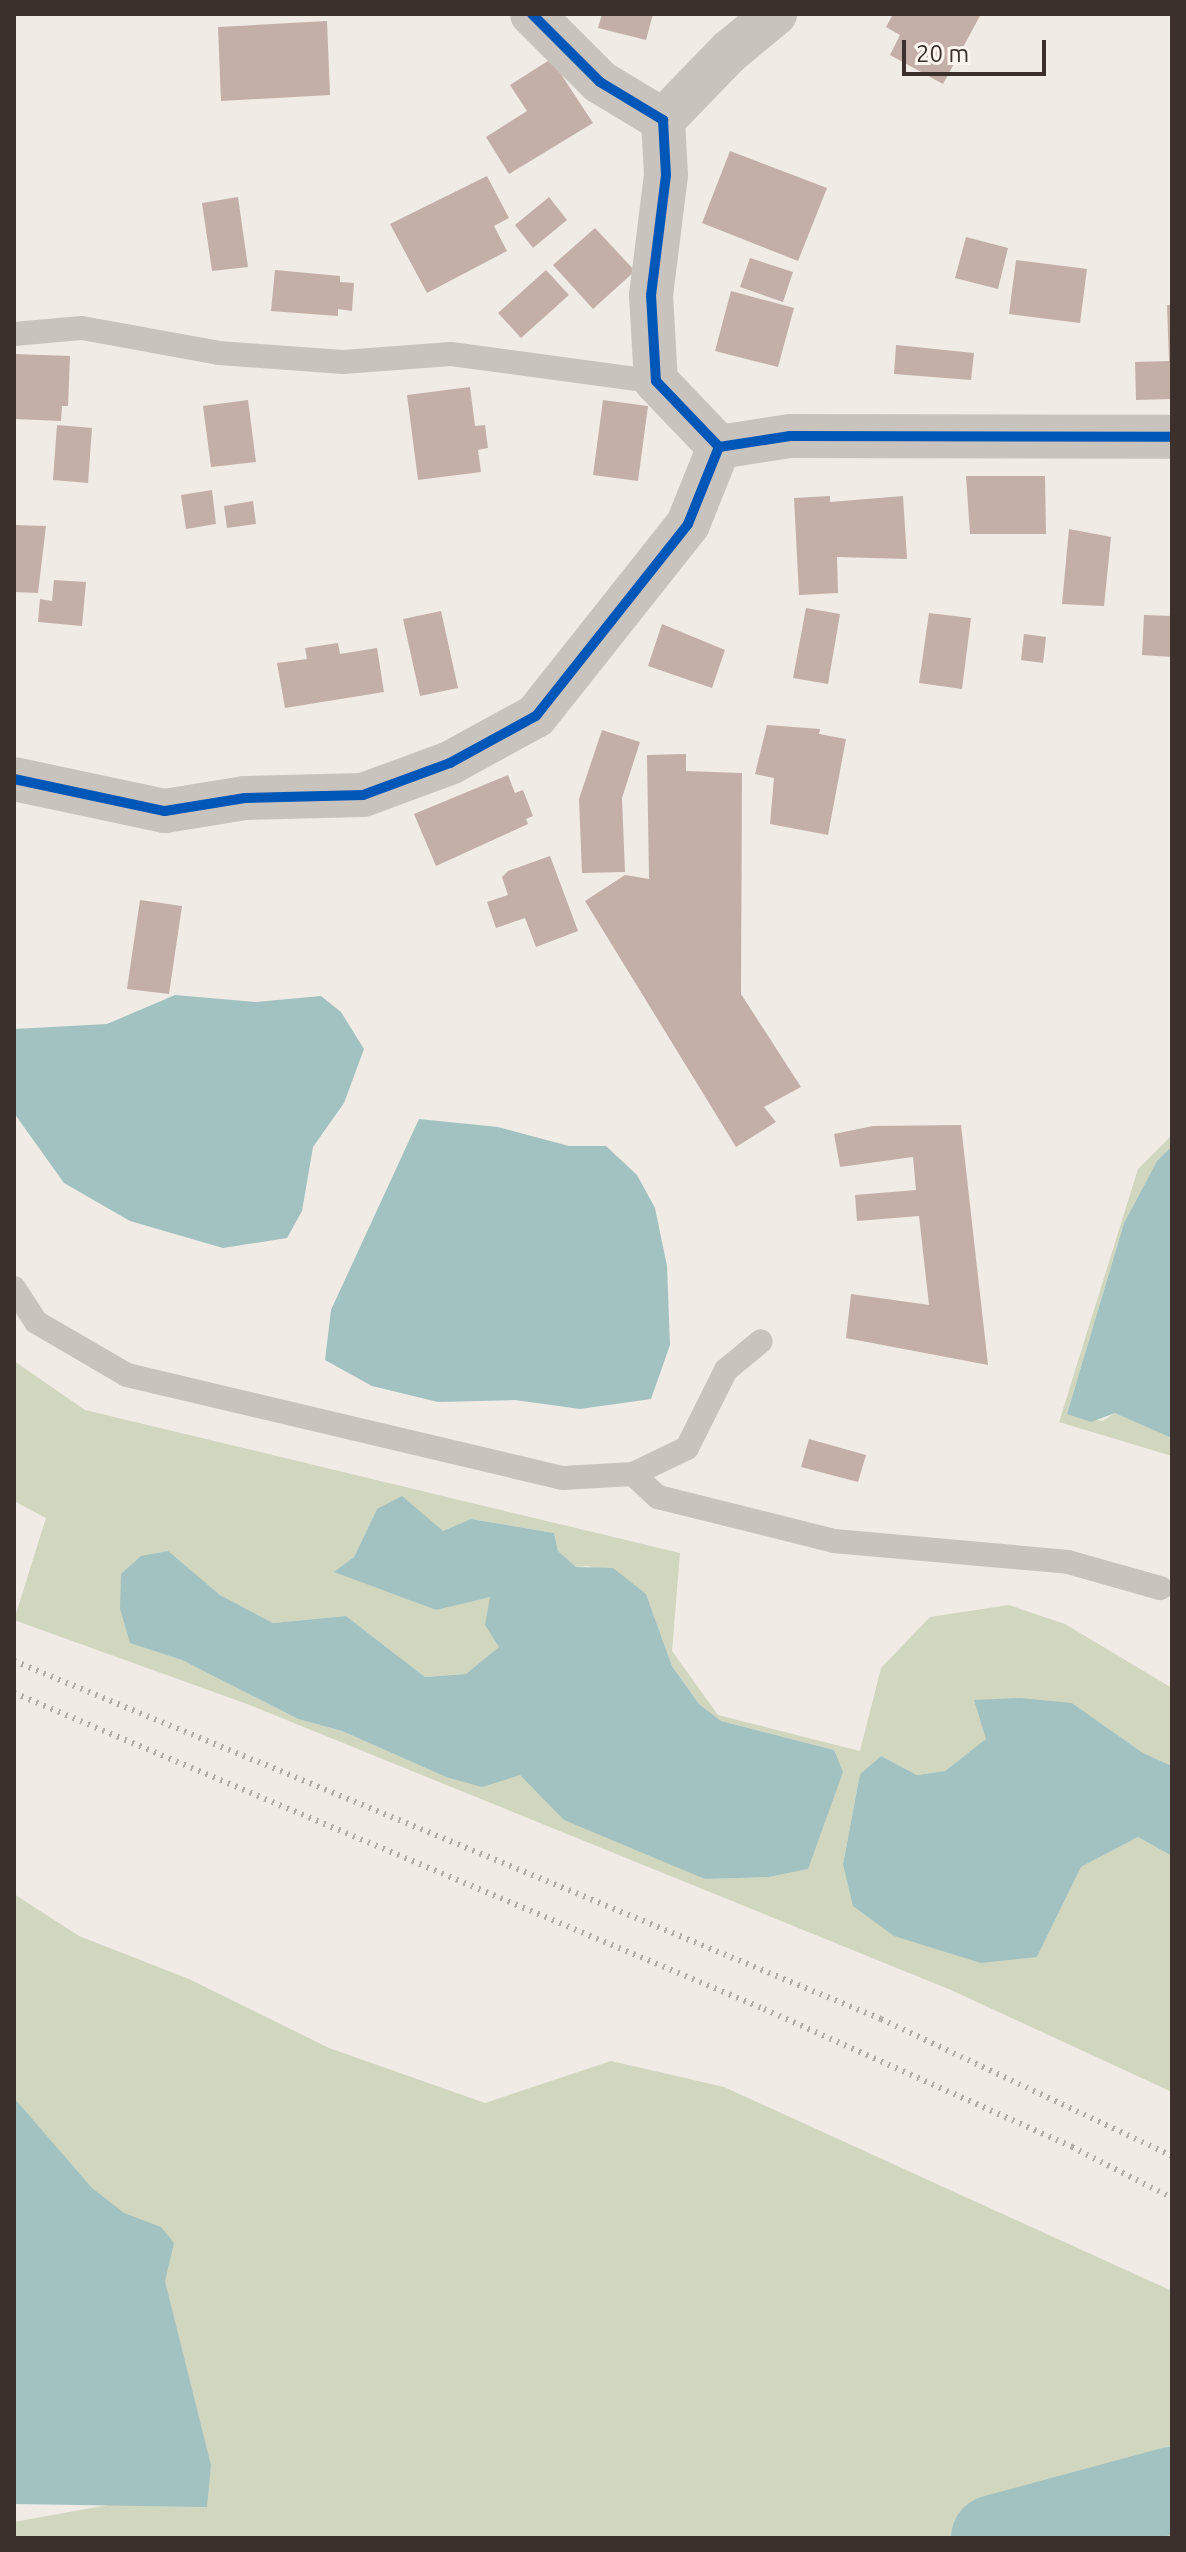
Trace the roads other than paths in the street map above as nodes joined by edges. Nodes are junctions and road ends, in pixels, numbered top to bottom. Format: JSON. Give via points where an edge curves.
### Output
{"nodes":[{"id":1,"x":532,"y":14,"type":"edge"},
{"id":2,"x":775,"y":14,"type":"edge"},
{"id":3,"x":663,"y":120,"type":"junction"},
{"id":4,"x":14,"y":334,"type":"edge"},
{"id":5,"x":658,"y":382,"type":"junction"},
{"id":6,"x":1172,"y":437,"type":"edge"},
{"id":7,"x":719,"y":447,"type":"junction"},
{"id":8,"x":14,"y":779,"type":"edge"},
{"id":9,"x":14,"y":1288,"type":"edge"},
{"id":10,"x":761,"y":1341,"type":"dead end"},
{"id":11,"x":633,"y":1474,"type":"junction"},
{"id":12,"x":1160,"y":1588,"type":"dead end"}],
"edges":[{"from":1,"to":3,"type":"street","via":[[600,82]]},
{"from":2,"to":3,"type":"street"},
{"from":3,"to":5,"type":"street","via":[[666,175],[651,295]]},
{"from":4,"to":5,"type":"lane","via":[[82,328],[219,353],[343,362],[451,354]]},
{"from":5,"to":7,"type":"street"},
{"from":6,"to":7,"type":"street","via":[[790,436]]},
{"from":7,"to":8,"type":"street","via":[[688,524],[536,716],[450,763],[363,795],[245,798],[165,811]]},
{"from":9,"to":11,"type":"lane","via":[[36,1322],[127,1375],[563,1478]]},
{"from":10,"to":11,"type":"lane","via":[[726,1370],[687,1448]]},
{"from":11,"to":12,"type":"lane","via":[[658,1497],[834,1541],[1068,1562]]}]}
